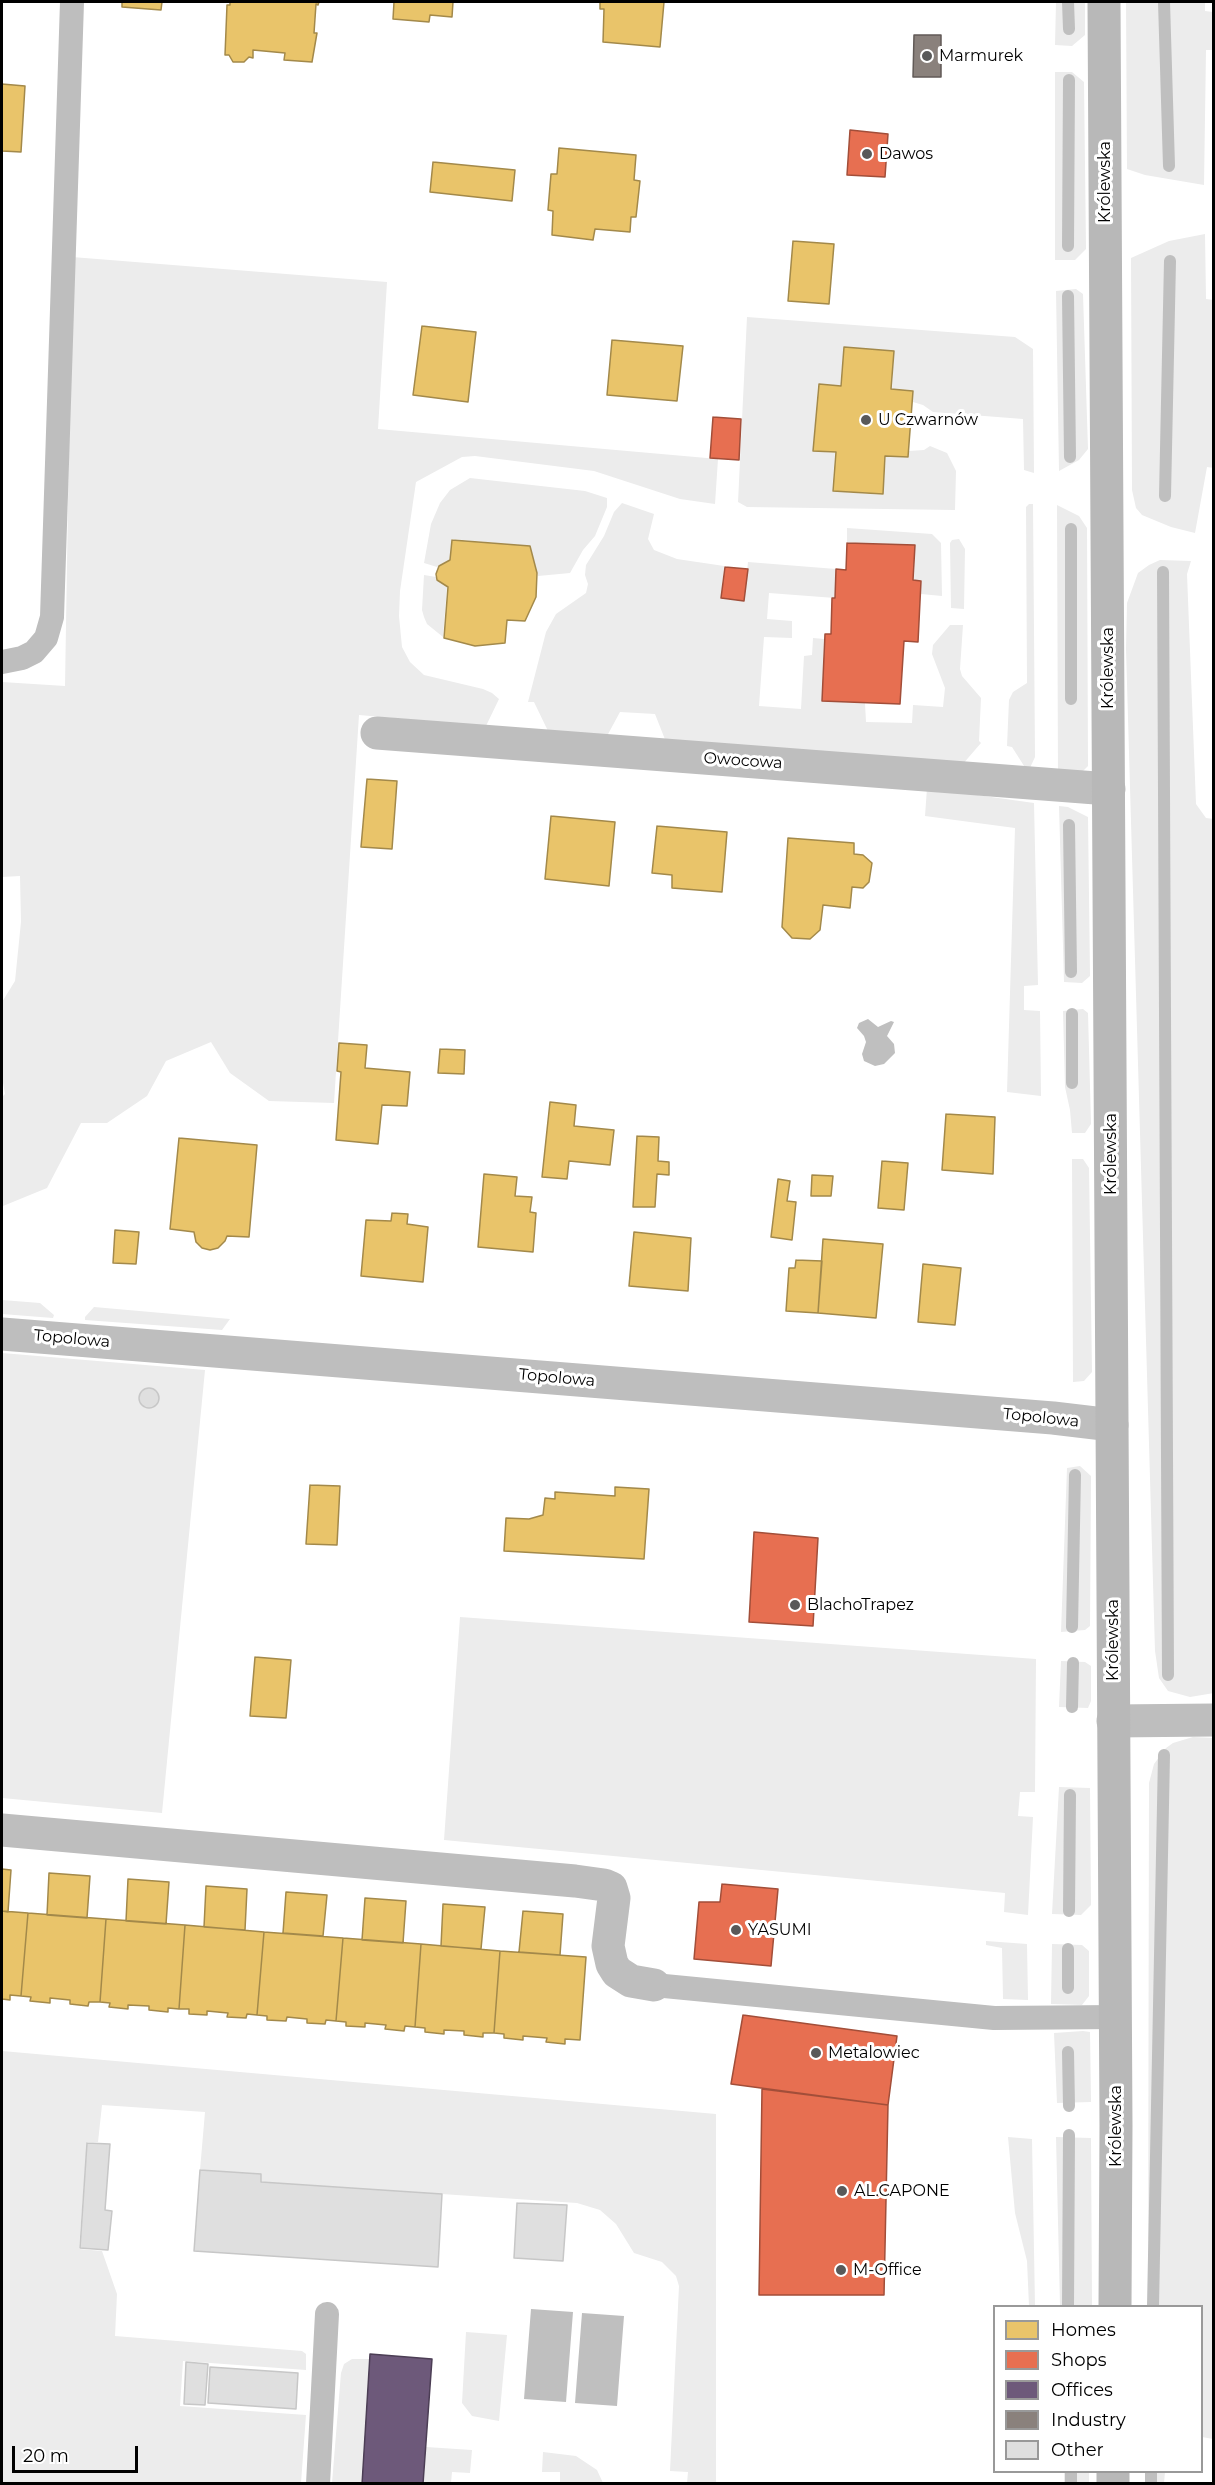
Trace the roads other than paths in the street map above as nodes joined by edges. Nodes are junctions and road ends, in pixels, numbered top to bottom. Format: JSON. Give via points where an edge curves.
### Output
{"nodes":[{"id":1,"x":72,"y":2,"type":"edge"},
{"id":2,"x":1104,"y":2,"type":"edge"},
{"id":3,"x":2,"y":662,"type":"edge"},
{"id":4,"x":376,"y":733,"type":"dead end"},
{"id":5,"x":1109,"y":789,"type":"junction"},
{"id":6,"x":2,"y":1334,"type":"edge"},
{"id":7,"x":1112,"y":1425,"type":"junction"},
{"id":8,"x":1214,"y":1720,"type":"edge"},
{"id":9,"x":1113,"y":1721,"type":"junction"},
{"id":10,"x":2,"y":1830,"type":"edge"},
{"id":11,"x":654,"y":1985,"type":"joint"},
{"id":12,"x":1116,"y":2018,"type":"junction"},
{"id":13,"x":1115,"y":2305,"type":"edge"},
{"id":14,"x":327,"y":2313,"type":"dead end"},
{"id":15,"x":318,"y":2484,"type":"edge"}],
"edges":[{"from":1,"to":3,"type":"lane","via":[[52,617],[45,638],[34,652]]},
{"from":2,"to":5,"type":"main road","name":"Królewska"},
{"from":4,"to":5,"type":"street","name":"Owocowa"},
{"from":5,"to":7,"type":"main road","name":"Królewska"},
{"from":6,"to":7,"type":"street","name":"Topolowa"},
{"from":7,"to":9,"type":"main road","name":"Królewska"},
{"from":8,"to":9,"type":"street"},
{"from":9,"to":12,"type":"main road","name":"Królewska"},
{"from":10,"to":11,"type":"street","via":[[604,1885],[614,1898],[608,1946],[612,1964],[631,1981]]},
{"from":11,"to":12,"type":"lane","via":[[994,2018]]},
{"from":12,"to":13,"type":"main road","name":"Królewska"},
{"from":14,"to":15,"type":"lane"}]}
